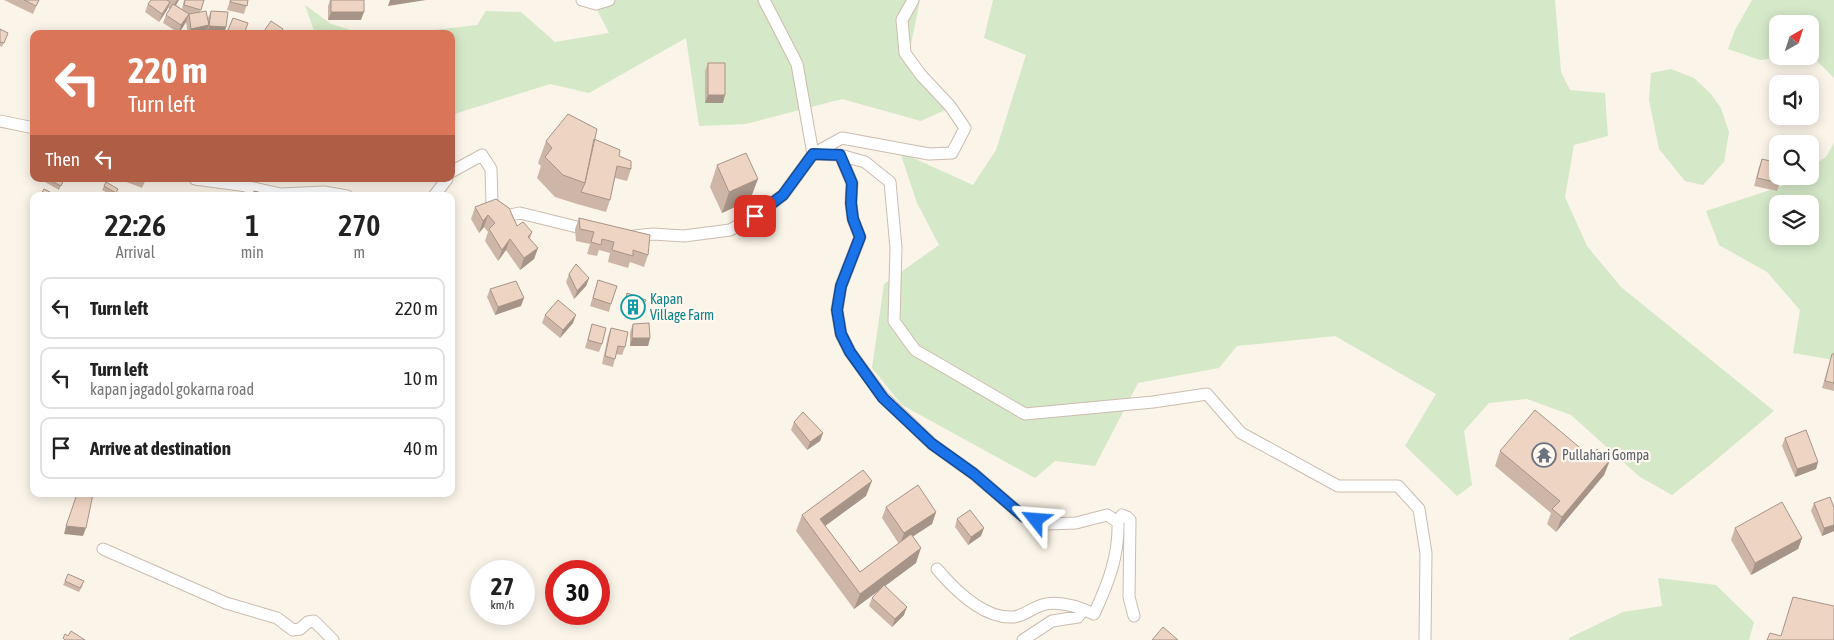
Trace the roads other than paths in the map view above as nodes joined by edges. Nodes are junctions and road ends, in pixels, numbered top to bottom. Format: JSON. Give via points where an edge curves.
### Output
{"nodes":[{"id":1,"x":582,"y":0,"type":"edge"},
{"id":2,"x":609,"y":0,"type":"edge"},
{"id":3,"x":764,"y":0,"type":"edge"},
{"id":4,"x":914,"y":0,"type":"edge"},
{"id":5,"x":0,"y":121,"type":"edge"},
{"id":6,"x":30,"y":127,"type":"edge"},
{"id":7,"x":813,"y":154,"type":"junction"},
{"id":8,"x":840,"y":155,"type":"junction"},
{"id":9,"x":455,"y":170,"type":"edge"},
{"id":10,"x":218,"y":182,"type":"edge"},
{"id":11,"x":445,"y":182,"type":"edge"},
{"id":12,"x":273,"y":192,"type":"edge"},
{"id":13,"x":437,"y":192,"type":"edge"},
{"id":14,"x":602,"y":234,"type":"edge"},
{"id":15,"x":620,"y":236,"type":"edge"},
{"id":16,"x":1118,"y":522,"type":"junction"},
{"id":17,"x":103,"y":549,"type":"dead end"},
{"id":18,"x":937,"y":569,"type":"dead end"},
{"id":19,"x":1083,"y":609,"type":"junction"},
{"id":20,"x":1134,"y":616,"type":"dead end"},
{"id":21,"x":333,"y":640,"type":"edge"},
{"id":22,"x":1023,"y":640,"type":"edge"},
{"id":23,"x":1425,"y":640,"type":"edge"}],
"edges":[{"from":1,"to":2,"type":"street","via":[[596,4]]},
{"from":3,"to":7,"type":"street","via":[[797,64]]},
{"from":4,"to":7,"type":"street","via":[[902,20],[905,53],[965,128],[952,152],[928,154],[842,138]]},
{"from":5,"to":6,"type":"street"},
{"from":7,"to":8,"type":"street"},
{"from":7,"to":15,"type":"street","via":[[783,195],[730,230],[684,236]]},
{"from":8,"to":16,"type":"street","via":[[852,183],[853,219],[860,237],[841,286],[837,310],[841,334],[883,398],[932,444],[974,474],[1024,517],[1048,524],[1076,523],[1107,515]]},
{"from":8,"to":23,"type":"street","via":[[865,162],[890,182],[896,248],[894,321],[915,350],[1025,414],[1207,394],[1242,433],[1338,486],[1398,486],[1419,509],[1426,553]]},
{"from":9,"to":14,"type":"street","via":[[482,155],[491,169],[492,203],[506,216],[520,214]]},
{"from":10,"to":12,"type":"street"},
{"from":11,"to":13,"type":"street"},
{"from":16,"to":19,"type":"street","via":[[1117,552],[1109,581],[1094,614]]},
{"from":16,"to":20,"type":"street","via":[[1122,516],[1130,520],[1128,589]]},
{"from":17,"to":21,"type":"street","via":[[226,603],[277,618],[293,630],[314,621]]},
{"from":18,"to":19,"type":"street","via":[[970,602],[1006,616],[1014,617],[1042,605],[1059,603]]},
{"from":19,"to":22,"type":"street","via":[[1078,617],[1052,621]]}]}
